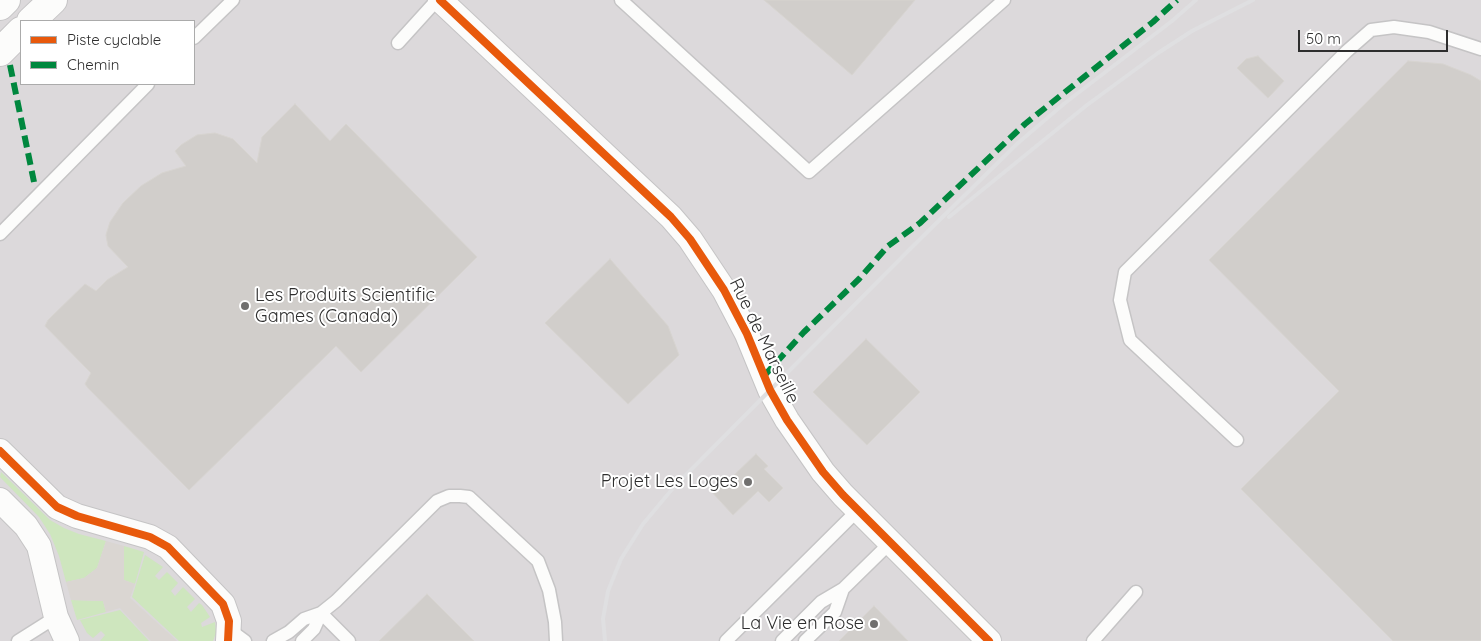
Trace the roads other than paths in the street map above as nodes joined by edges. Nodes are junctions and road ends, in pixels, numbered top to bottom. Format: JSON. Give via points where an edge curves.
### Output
{"nodes":[{"id":1,"x":6,"y":0,"type":"edge"},
{"id":2,"x":53,"y":0,"type":"edge"},
{"id":3,"x":233,"y":0,"type":"edge"},
{"id":4,"x":439,"y":0,"type":"edge"},
{"id":5,"x":621,"y":0,"type":"edge"},
{"id":6,"x":1004,"y":0,"type":"edge"},
{"id":7,"x":0,"y":6,"type":"edge"},
{"id":8,"x":32,"y":20,"type":"edge"},
{"id":9,"x":20,"y":32,"type":"edge"},
{"id":10,"x":195,"y":37,"type":"edge"},
{"id":11,"x":398,"y":44,"type":"dead end"},
{"id":12,"x":1481,"y":49,"type":"edge"},
{"id":13,"x":0,"y":52,"type":"edge"},
{"id":14,"x":147,"y":85,"type":"edge"},
{"id":15,"x":0,"y":234,"type":"edge"},
{"id":16,"x":1237,"y":440,"type":"dead end"},
{"id":17,"x":0,"y":451,"type":"edge"},
{"id":18,"x":0,"y":500,"type":"edge"},
{"id":19,"x":858,"y":510,"type":"junction"},
{"id":20,"x":891,"y":542,"type":"junction"},
{"id":21,"x":843,"y":589,"type":"junction"},
{"id":22,"x":1136,"y":592,"type":"dead end"},
{"id":23,"x":321,"y":613,"type":"junction"},
{"id":24,"x":56,"y":617,"type":"junction"},
{"id":25,"x":234,"y":637,"type":"edge"},
{"id":26,"x":18,"y":641,"type":"edge"},
{"id":27,"x":67,"y":641,"type":"edge"},
{"id":28,"x":273,"y":641,"type":"edge"},
{"id":29,"x":302,"y":641,"type":"edge"},
{"id":30,"x":349,"y":641,"type":"edge"},
{"id":31,"x":556,"y":641,"type":"edge"},
{"id":32,"x":726,"y":641,"type":"edge"},
{"id":33,"x":782,"y":641,"type":"edge"},
{"id":34,"x":805,"y":641,"type":"edge"},
{"id":35,"x":989,"y":641,"type":"edge"},
{"id":36,"x":1093,"y":641,"type":"edge"}],
"edges":[{"from":1,"to":7,"type":"street"},
{"from":2,"to":8,"type":"street"},
{"from":3,"to":10,"type":"lane"},
{"from":4,"to":11,"type":"lane"},
{"from":4,"to":19,"type":"street","name":"Rue de Marseille","via":[[651,197],[690,239],[736,312],[770,390],[787,420],[823,472]]},
{"from":5,"to":6,"type":"lane","via":[[809,172]]},
{"from":9,"to":13,"type":"street"},
{"from":12,"to":16,"type":"lane","via":[[1429,32],[1394,27],[1371,30],[1125,272],[1120,300],[1130,340]]},
{"from":14,"to":15,"type":"lane"},
{"from":17,"to":25,"type":"street","via":[[58,506],[77,516],[150,537],[168,547],[217,597],[227,613]]},
{"from":18,"to":24,"type":"street","via":[[26,526],[39,546]]},
{"from":19,"to":20,"type":"street","name":"Rue de Marseille"},
{"from":19,"to":32,"type":"lane"},
{"from":20,"to":21,"type":"lane"},
{"from":20,"to":35,"type":"street","name":"Rue de Marseille"},
{"from":21,"to":33,"type":"lane","via":[[821,602]]},
{"from":21,"to":34,"type":"lane","via":[[835,612]]},
{"from":22,"to":36,"type":"lane"},
{"from":23,"to":28,"type":"lane","via":[[304,618],[290,632]]},
{"from":23,"to":29,"type":"lane","via":[[314,629]]},
{"from":23,"to":30,"type":"lane"},
{"from":23,"to":31,"type":"lane","via":[[336,602],[437,500],[449,496],[470,497],[538,561],[548,590]]},
{"from":24,"to":26,"type":"lane"},
{"from":24,"to":27,"type":"street"}]}
